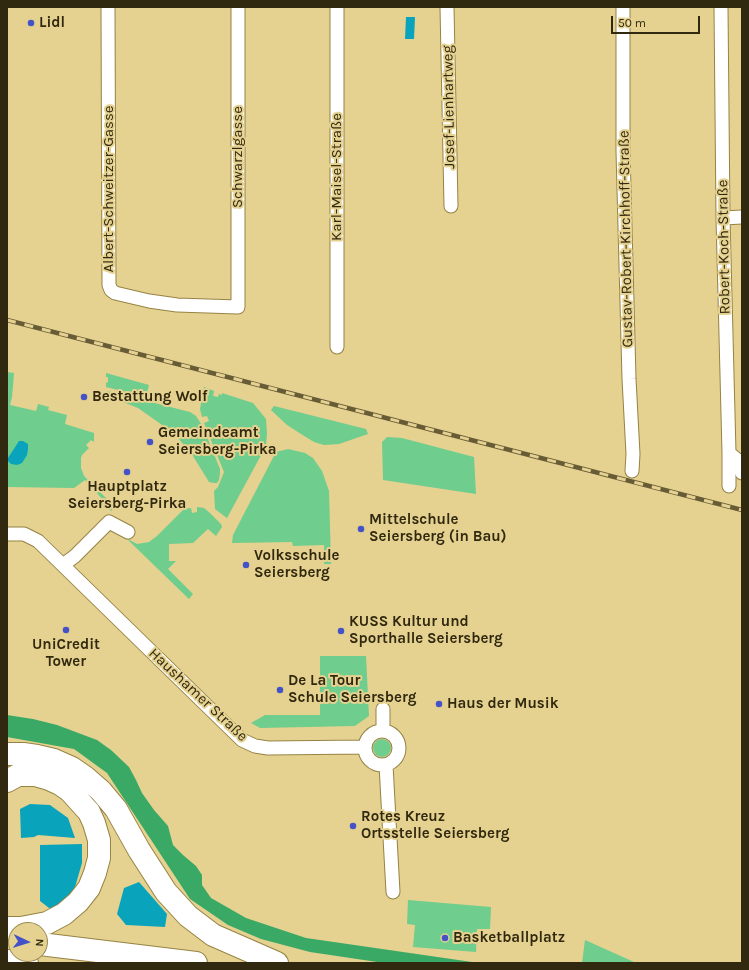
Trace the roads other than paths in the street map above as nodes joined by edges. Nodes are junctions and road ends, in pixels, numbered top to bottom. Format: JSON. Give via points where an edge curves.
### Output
{"nodes":[{"id":1,"x":108,"y":7,"type":"edge"},
{"id":2,"x":238,"y":7,"type":"edge"},
{"id":3,"x":337,"y":7,"type":"edge"},
{"id":4,"x":447,"y":7,"type":"edge"},
{"id":5,"x":622,"y":7,"type":"edge"},
{"id":6,"x":721,"y":7,"type":"edge"},
{"id":7,"x":451,"y":206,"type":"dead end"},
{"id":8,"x":742,"y":217,"type":"edge"},
{"id":9,"x":723,"y":218,"type":"junction"},
{"id":10,"x":238,"y":307,"type":"joint"},
{"id":11,"x":337,"y":347,"type":"dead end"},
{"id":12,"x":729,"y":452,"type":"junction"},
{"id":13,"x":632,"y":471,"type":"dead end"},
{"id":14,"x":742,"y":473,"type":"edge"},
{"id":15,"x":729,"y":486,"type":"dead end"},
{"id":16,"x":128,"y":532,"type":"dead end"},
{"id":17,"x":7,"y":534,"type":"edge"},
{"id":18,"x":63,"y":565,"type":"junction"},
{"id":19,"x":383,"y":709,"type":"dead end"},
{"id":20,"x":383,"y":731,"type":"junction"},
{"id":21,"x":365,"y":747,"type":"junction"},
{"id":22,"x":7,"y":754,"type":"edge"},
{"id":23,"x":386,"y":765,"type":"junction"},
{"id":24,"x":11,"y":777,"type":"edge"},
{"id":25,"x":393,"y":892,"type":"dead end"},
{"id":26,"x":7,"y":928,"type":"edge"},
{"id":27,"x":48,"y":945,"type":"edge"},
{"id":28,"x":7,"y":961,"type":"edge"},
{"id":29,"x":27,"y":963,"type":"edge"},
{"id":30,"x":196,"y":963,"type":"edge"},
{"id":31,"x":277,"y":963,"type":"edge"}],
"edges":[{"from":1,"to":10,"type":"street","name":"Albert-Schweitzer-Gasse","via":[[111,290],[149,301],[177,305]]},
{"from":2,"to":10,"type":"street","name":"Schwarzlgasse"},
{"from":3,"to":11,"type":"street","name":"Karl-Maisel-Straße"},
{"from":4,"to":7,"type":"street","name":"Josef-Lienhartweg"},
{"from":5,"to":13,"type":"street","name":"Gustav-Robert-Kirchhoff-Straße","via":[[623,151]]},
{"from":6,"to":9,"type":"street","name":"Robert-Koch-Straße"},
{"from":8,"to":9,"type":"street"},
{"from":9,"to":12,"type":"street","name":"Robert-Koch-Straße"},
{"from":12,"to":14,"type":"street","via":[[740,462]]},
{"from":12,"to":15,"type":"street","name":"Robert-Koch-Straße"},
{"from":16,"to":18,"type":"street","via":[[109,522]]},
{"from":17,"to":18,"type":"street","name":"Haushamer Straße","via":[[24,534],[38,541]]},
{"from":18,"to":21,"type":"street","name":"Haushamer Straße","via":[[242,740],[254,746],[268,748]]},
{"from":19,"to":20,"type":"street"},
{"from":20,"to":21,"type":"street","via":[[368,737]]},
{"from":20,"to":23,"type":"street","via":[[397,739],[400,749],[395,759]]},
{"from":21,"to":23,"type":"street","via":[[367,758],[371,762]]},
{"from":22,"to":31,"type":"highway","via":[[23,754],[54,760],[85,776],[116,809],[166,892],[188,916],[212,935]]},
{"from":23,"to":25,"type":"street"},
{"from":24,"to":26,"type":"highway","via":[[35,775],[60,784],[70,791],[89,812],[94,823],[99,840],[99,858],[89,888],[64,914],[47,923]]},
{"from":27,"to":30,"type":"highway"},
{"from":28,"to":29,"type":"highway"}]}
